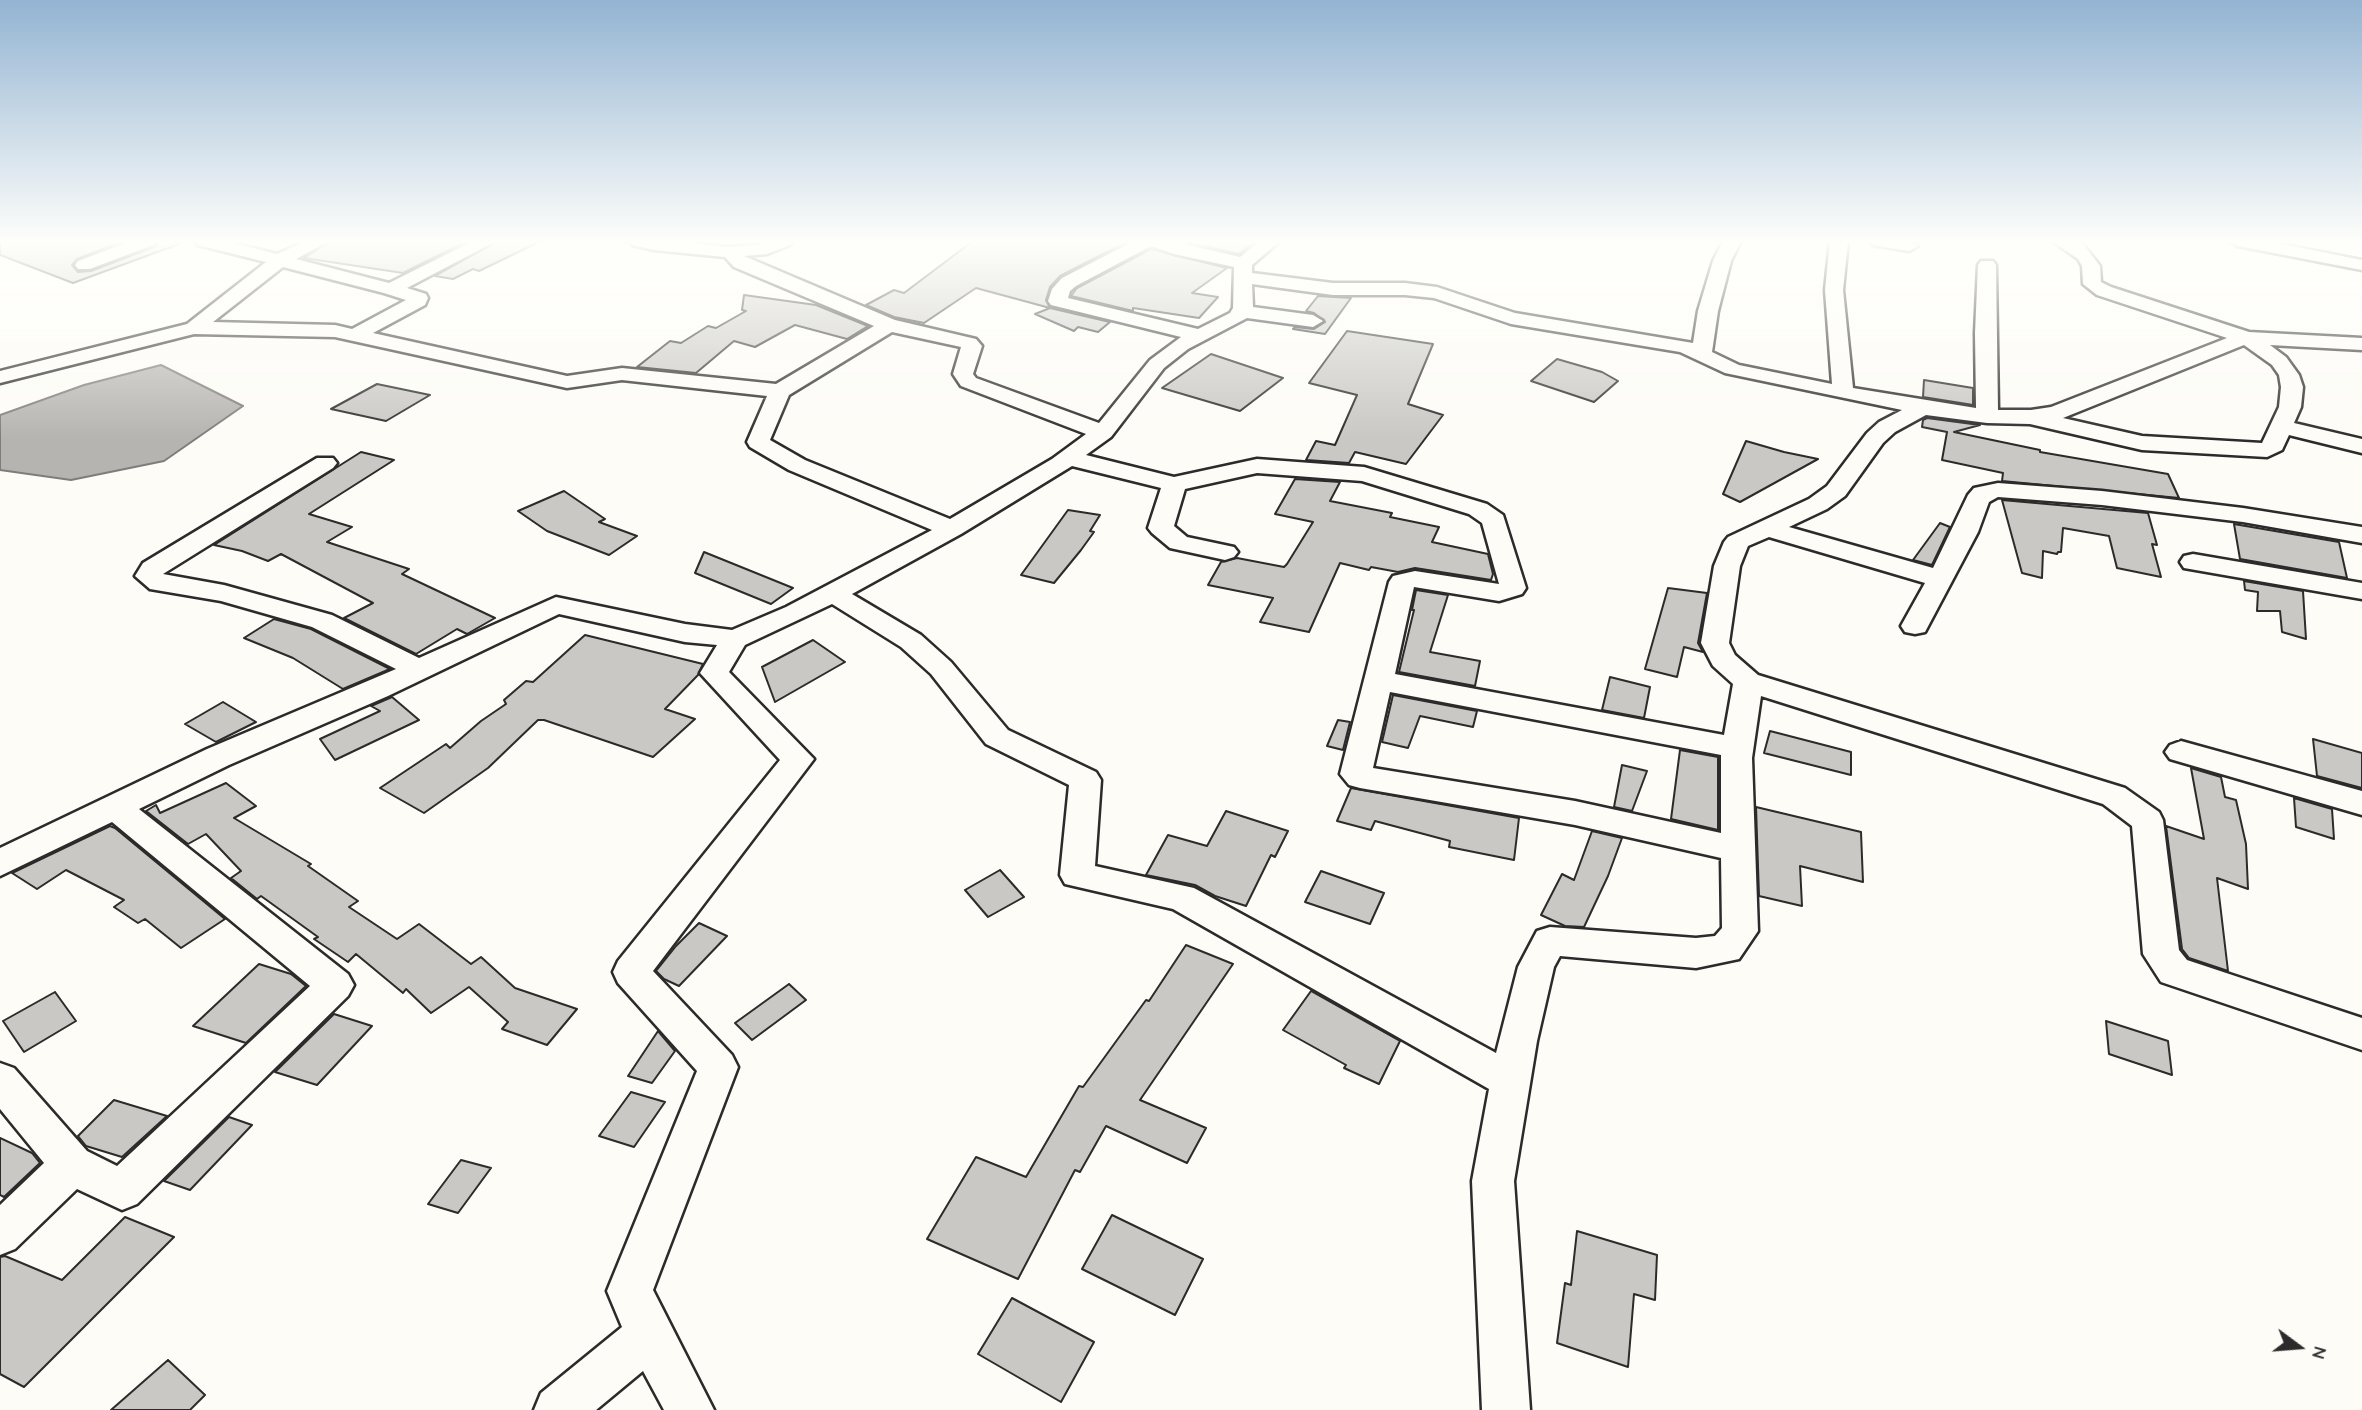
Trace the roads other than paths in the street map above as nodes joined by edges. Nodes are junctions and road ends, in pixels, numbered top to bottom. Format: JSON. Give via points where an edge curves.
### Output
{"nodes":[{"id":1,"x":221,"y":307,"type":"edge"},
{"id":2,"x":407,"y":307,"type":"edge"},
{"id":3,"x":845,"y":307,"type":"edge"},
{"id":4,"x":1082,"y":307,"type":"edge"},
{"id":5,"x":1241,"y":307,"type":"edge"},
{"id":6,"x":1478,"y":307,"type":"edge"},
{"id":7,"x":1709,"y":307,"type":"edge"},
{"id":8,"x":1835,"y":307,"type":"edge"},
{"id":9,"x":1985,"y":307,"type":"edge"},
{"id":10,"x":2152,"y":307,"type":"edge"},
{"id":11,"x":1241,"y":311,"type":"junction"},
{"id":12,"x":1313,"y":321,"type":"dead end"},
{"id":13,"x":889,"y":325,"type":"junction"},
{"id":14,"x":194,"y":328,"type":"junction"},
{"id":15,"x":355,"y":335,"type":"junction"},
{"id":16,"x":1201,"y":336,"type":"junction"},
{"id":17,"x":2247,"y":338,"type":"junction"},
{"id":18,"x":2362,"y":344,"type":"edge"},
{"id":19,"x":1702,"y":354,"type":"junction"},
{"id":20,"x":2,"y":375,"type":"edge"},
{"id":21,"x":780,"y":391,"type":"junction"},
{"id":22,"x":1843,"y":393,"type":"junction"},
{"id":23,"x":1923,"y":408,"type":"junction"},
{"id":24,"x":1987,"y":416,"type":"junction"},
{"id":25,"x":2031,"y":417,"type":"junction"},
{"id":26,"x":2282,"y":427,"type":"junction"},
{"id":27,"x":1103,"y":432,"type":"junction"},
{"id":28,"x":2362,"y":446,"type":"edge"},
{"id":29,"x":1068,"y":458,"type":"junction"},
{"id":30,"x":325,"y":463,"type":"dead end"},
{"id":31,"x":1174,"y":484,"type":"junction"},
{"id":32,"x":1770,"y":528,"type":"junction"},
{"id":33,"x":952,"y":529,"type":"junction"},
{"id":34,"x":2362,"y":535,"type":"edge"},
{"id":35,"x":1225,"y":552,"type":"dead end"},
{"id":36,"x":2193,"y":562,"type":"dead end"},
{"id":37,"x":1940,"y":579,"type":"junction"},
{"id":38,"x":2362,"y":591,"type":"edge"},
{"id":39,"x":832,"y":593,"type":"junction"},
{"id":40,"x":1915,"y":626,"type":"dead end"},
{"id":41,"x":735,"y":639,"type":"junction"},
{"id":42,"x":420,"y":670,"type":"junction"},
{"id":43,"x":1379,"y":680,"type":"junction"},
{"id":44,"x":1748,"y":682,"type":"junction"},
{"id":45,"x":1737,"y":748,"type":"junction"},
{"id":46,"x":2181,"y":752,"type":"dead end"},
{"id":47,"x":2362,"y":803,"type":"edge"},
{"id":48,"x":114,"y":806,"type":"junction"},
{"id":49,"x":1737,"y":849,"type":"junction"},
{"id":50,"x":0,"y":863,"type":"edge"},
{"id":51,"x":2362,"y":1034,"type":"edge"},
{"id":52,"x":0,"y":1080,"type":"edge"},
{"id":53,"x":1511,"y":1081,"type":"junction"},
{"id":54,"x":72,"y":1165,"type":"junction"},
{"id":55,"x":0,"y":1234,"type":"edge"},
{"id":56,"x":649,"y":1335,"type":"junction"},
{"id":57,"x":558,"y":1410,"type":"edge"},
{"id":58,"x":690,"y":1410,"type":"edge"},
{"id":59,"x":1506,"y":1410,"type":"edge"}],
"edges":[{"from":1,"to":14,"type":"street"},
{"from":2,"to":15,"type":"street"},
{"from":3,"to":13,"type":"street"},
{"from":4,"to":16,"type":"street"},
{"from":5,"to":11,"type":"street"},
{"from":6,"to":19,"type":"street","via":[[1511,318],[1661,342]]},
{"from":7,"to":19,"type":"street"},
{"from":8,"to":22,"type":"street"},
{"from":9,"to":24,"type":"street"},
{"from":10,"to":17,"type":"street"},
{"from":11,"to":12,"type":"street"},
{"from":11,"to":16,"type":"street","via":[[1227,324]]},
{"from":13,"to":21,"type":"street"},
{"from":13,"to":27,"type":"street","via":[[969,343],[972,346],[963,374],[968,382]]},
{"from":14,"to":15,"type":"street"},
{"from":14,"to":20,"type":"street"},
{"from":15,"to":21,"type":"street","via":[[567,382],[622,374]]},
{"from":16,"to":27,"type":"street","via":[[1157,364]]},
{"from":17,"to":18,"type":"street"},
{"from":17,"to":25,"type":"street","via":[[2056,413]]},
{"from":17,"to":26,"type":"street","via":[[2289,374],[2290,407]]},
{"from":19,"to":22,"type":"street","via":[[1731,369]]},
{"from":21,"to":33,"type":"street","via":[[758,442],[797,465]]},
{"from":22,"to":23,"type":"street"},
{"from":23,"to":24,"type":"street"},
{"from":23,"to":32,"type":"street","via":[[1875,438],[1836,491]]},
{"from":24,"to":25,"type":"street"},
{"from":25,"to":26,"type":"street","via":[[2142,443],[2250,451],[2274,445]]},
{"from":26,"to":28,"type":"street"},
{"from":27,"to":29,"type":"street"},
{"from":29,"to":31,"type":"street"},
{"from":29,"to":33,"type":"street"},
{"from":30,"to":42,"type":"street","via":[[167,559],[148,576],[159,583],[224,593],[322,621]]},
{"from":31,"to":35,"type":"street","via":[[1161,528],[1179,543]]},
{"from":31,"to":43,"type":"street","via":[[1256,466],[1364,474],[1478,509],[1494,520],[1513,588],[1499,593],[1415,579],[1402,582]]},
{"from":32,"to":37,"type":"street"},
{"from":32,"to":44,"type":"street","via":[[1737,542],[1719,606],[1715,643],[1723,660]]},
{"from":33,"to":39,"type":"street"},
{"from":34,"to":37,"type":"street","via":[[2243,515],[1998,490],[1983,493],[1977,500]]},
{"from":36,"to":38,"type":"street"},
{"from":37,"to":40,"type":"street"},
{"from":39,"to":41,"type":"street"},
{"from":39,"to":53,"type":"street","via":[[911,641],[941,668],[997,737],[1085,780],[1077,875],[1182,897]]},
{"from":41,"to":42,"type":"street","via":[[556,605]]},
{"from":41,"to":56,"type":"street","via":[[715,673],[798,758],[631,972],[718,1067],[630,1291]]},
{"from":42,"to":48,"type":"street"},
{"from":43,"to":45,"type":"street"},
{"from":43,"to":49,"type":"street","via":[[1356,768],[1360,777],[1575,813]]},
{"from":44,"to":45,"type":"street"},
{"from":44,"to":51,"type":"street","via":[[2114,796],[2147,820],[2161,954],[2174,971]]},
{"from":45,"to":49,"type":"street"},
{"from":46,"to":47,"type":"street"},
{"from":48,"to":50,"type":"street"},
{"from":48,"to":54,"type":"street","via":[[335,985],[122,1190]]},
{"from":49,"to":53,"type":"street","via":[[1740,931],[1726,949],[1696,953],[1550,941],[1536,967]]},
{"from":52,"to":54,"type":"street"},
{"from":53,"to":59,"type":"street","via":[[1493,1181]]},
{"from":54,"to":55,"type":"street"},
{"from":56,"to":57,"type":"street"},
{"from":56,"to":58,"type":"street"}]}
